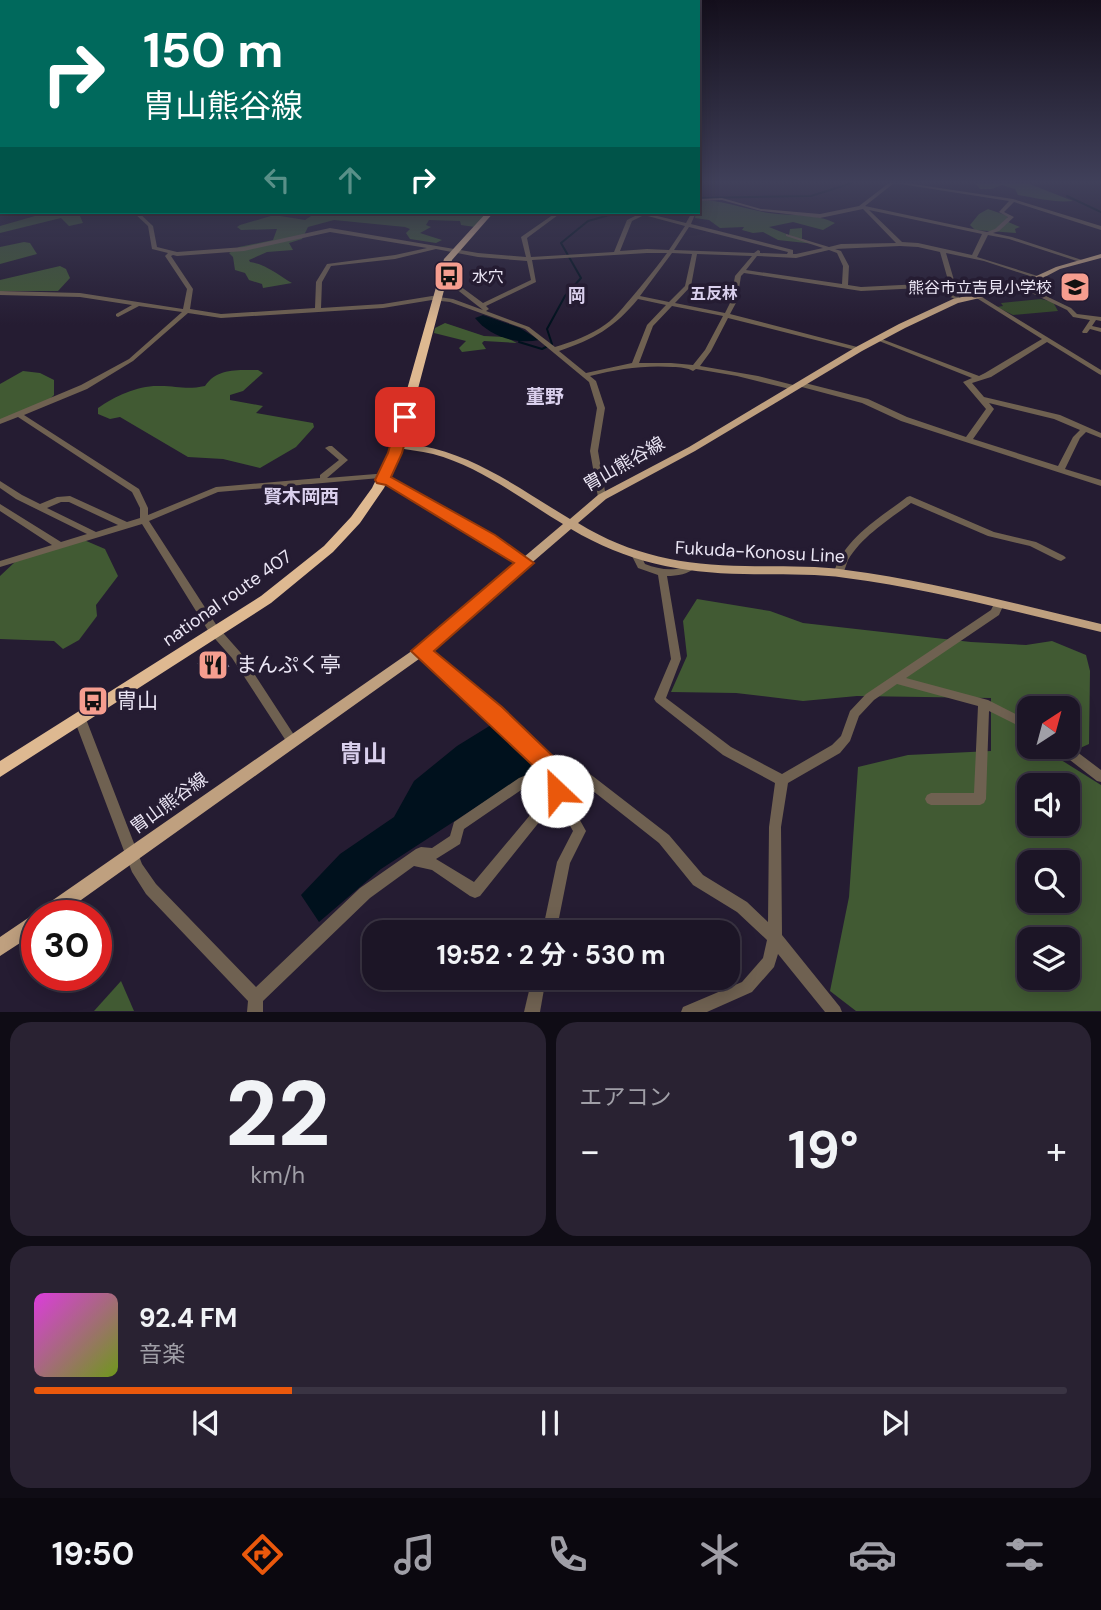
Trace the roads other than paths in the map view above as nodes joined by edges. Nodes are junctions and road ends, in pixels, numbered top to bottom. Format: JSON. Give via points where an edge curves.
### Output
{"nodes":[{"id":1,"x":151,"y":230,"type":"edge"},
{"id":2,"x":329,"y":230,"type":"edge"},
{"id":3,"x":331,"y":230,"type":"edge"},
{"id":4,"x":473,"y":230,"type":"edge"},
{"id":5,"x":534,"y":230,"type":"edge"},
{"id":6,"x":626,"y":230,"type":"edge"},
{"id":7,"x":685,"y":230,"type":"edge"},
{"id":8,"x":705,"y":230,"type":"edge"},
{"id":9,"x":885,"y":230,"type":"edge"},
{"id":10,"x":973,"y":230,"type":"edge"},
{"id":11,"x":997,"y":230,"type":"edge"},
{"id":12,"x":986,"y":234,"type":"junction"},
{"id":13,"x":788,"y":235,"type":"dead end"},
{"id":14,"x":900,"y":244,"type":"junction"},
{"id":15,"x":435,"y":247,"type":"junction"},
{"id":16,"x":831,"y":248,"type":"junction"},
{"id":17,"x":454,"y":250,"type":"junction"},
{"id":18,"x":669,"y":251,"type":"junction"},
{"id":19,"x":695,"y":252,"type":"junction"},
{"id":20,"x":758,"y":252,"type":"junction"},
{"id":21,"x":943,"y":252,"type":"junction"},
{"id":22,"x":616,"y":253,"type":"junction"},
{"id":23,"x":172,"y":254,"type":"junction"},
{"id":24,"x":789,"y":256,"type":"junction"},
{"id":25,"x":1101,"y":256,"type":"edge"},
{"id":26,"x":974,"y":257,"type":"junction"},
{"id":27,"x":528,"y":259,"type":"junction"},
{"id":28,"x":1082,"y":261,"type":"junction"},
{"id":29,"x":743,"y":271,"type":"junction"},
{"id":30,"x":443,"y":276,"type":"junction"},
{"id":31,"x":1041,"y":278,"type":"junction"},
{"id":32,"x":1021,"y":286,"type":"junction"},
{"id":33,"x":845,"y":287,"type":"junction"},
{"id":34,"x":0,"y":293,"type":"edge"},
{"id":35,"x":977,"y":296,"type":"junction"},
{"id":36,"x":635,"y":297,"type":"junction"},
{"id":37,"x":438,"y":298,"type":"junction"},
{"id":38,"x":956,"y":299,"type":"junction"},
{"id":39,"x":138,"y":304,"type":"junction"},
{"id":40,"x":670,"y":304,"type":"junction"},
{"id":41,"x":482,"y":306,"type":"junction"},
{"id":42,"x":318,"y":309,"type":"junction"},
{"id":43,"x":186,"y":312,"type":"junction"},
{"id":44,"x":118,"y":315,"type":"dead end"},
{"id":45,"x":494,"y":315,"type":"junction"},
{"id":46,"x":725,"y":315,"type":"junction"},
{"id":47,"x":1097,"y":318,"type":"edge"},
{"id":48,"x":1101,"y":330,"type":"edge"},
{"id":49,"x":877,"y":339,"type":"junction"},
{"id":50,"x":1047,"y":339,"type":"junction"},
{"id":51,"x":859,"y":349,"type":"junction"},
{"id":52,"x":554,"y":350,"type":"junction"},
{"id":53,"x":635,"y":364,"type":"junction"},
{"id":54,"x":1087,"y":365,"type":"junction"},
{"id":55,"x":1101,"y":365,"type":"edge"},
{"id":56,"x":693,"y":369,"type":"junction"},
{"id":57,"x":1101,"y":373,"type":"edge"},
{"id":58,"x":586,"y":375,"type":"junction"},
{"id":59,"x":979,"y":378,"type":"junction"},
{"id":60,"x":798,"y":386,"type":"junction"},
{"id":61,"x":982,"y":399,"type":"junction"},
{"id":62,"x":19,"y":415,"type":"junction"},
{"id":63,"x":0,"y":422,"type":"edge"},
{"id":64,"x":1085,"y":429,"type":"junction"},
{"id":65,"x":1101,"y":436,"type":"edge"},
{"id":66,"x":968,"y":440,"type":"junction"},
{"id":67,"x":398,"y":445,"type":"junction"},
{"id":68,"x":329,"y":449,"type":"dead end"},
{"id":69,"x":1060,"y":470,"type":"junction"},
{"id":70,"x":384,"y":477,"type":"junction"},
{"id":71,"x":321,"y":478,"type":"junction"},
{"id":72,"x":1101,"y":483,"type":"edge"},
{"id":73,"x":0,"y":485,"type":"edge"},
{"id":74,"x":603,"y":497,"type":"junction"},
{"id":75,"x":41,"y":507,"type":"junction"},
{"id":76,"x":0,"y":508,"type":"edge"},
{"id":77,"x":144,"y":520,"type":"junction"},
{"id":78,"x":570,"y":525,"type":"junction"},
{"id":79,"x":125,"y":526,"type":"junction"},
{"id":80,"x":94,"y":534,"type":"junction"},
{"id":81,"x":59,"y":545,"type":"junction"},
{"id":82,"x":637,"y":556,"type":"junction"},
{"id":83,"x":1061,"y":558,"type":"dead end"},
{"id":84,"x":526,"y":563,"type":"junction"},
{"id":85,"x":0,"y":565,"type":"edge"},
{"id":86,"x":691,"y":567,"type":"junction"},
{"id":87,"x":662,"y":572,"type":"junction"},
{"id":88,"x":839,"y":573,"type":"junction"},
{"id":89,"x":999,"y":604,"type":"junction"},
{"id":90,"x":1101,"y":628,"type":"edge"},
{"id":91,"x":216,"y":632,"type":"junction"},
{"id":92,"x":421,"y":651,"type":"junction"},
{"id":93,"x":895,"y":680,"type":"junction"},
{"id":94,"x":984,"y":703,"type":"junction"},
{"id":95,"x":80,"y":719,"type":"junction"},
{"id":96,"x":1017,"y":720,"type":"edge"},
{"id":97,"x":292,"y":741,"type":"junction"},
{"id":98,"x":1078,"y":760,"type":"edge"},
{"id":99,"x":0,"y":770,"type":"edge"},
{"id":100,"x":554,"y":771,"type":"junction"},
{"id":101,"x":1101,"y":777,"type":"edge"},
{"id":102,"x":782,"y":780,"type":"junction"},
{"id":103,"x":557,"y":791,"type":"junction"},
{"id":104,"x":931,"y":799,"type":"dead end"},
{"id":105,"x":131,"y":857,"type":"junction"},
{"id":106,"x":412,"y":859,"type":"junction"},
{"id":107,"x":68,"y":900,"type":"edge"},
{"id":108,"x":551,"y":920,"type":"edge"},
{"id":109,"x":21,"y":933,"type":"edge"},
{"id":110,"x":775,"y":938,"type":"junction"},
{"id":111,"x":0,"y":947,"type":"edge"},
{"id":112,"x":537,"y":990,"type":"edge"},
{"id":113,"x":256,"y":1005,"type":"edge"},
{"id":114,"x":532,"y":1012,"type":"edge"},
{"id":115,"x":688,"y":1012,"type":"edge"},
{"id":116,"x":835,"y":1012,"type":"edge"}],
"edges":[{"from":1,"to":23,"type":"street","via":[[154,248]]},
{"from":2,"to":23,"type":"street","via":[[250,248]]},
{"from":3,"to":15,"type":"street"},
{"from":4,"to":17,"type":"highway","name":"national route 407"},
{"from":5,"to":27,"type":"street","via":[[524,237]]},
{"from":6,"to":22,"type":"street"},
{"from":7,"to":18,"type":"street"},
{"from":8,"to":24,"type":"street","via":[[791,251]]},
{"from":9,"to":14,"type":"street"},
{"from":10,"to":12,"type":"street"},
{"from":11,"to":12,"type":"street"},
{"from":12,"to":26,"type":"street"},
{"from":12,"to":28,"type":"street"},
{"from":13,"to":16,"type":"street"},
{"from":14,"to":16,"type":"street"},
{"from":14,"to":21,"type":"street"},
{"from":15,"to":17,"type":"street"},
{"from":15,"to":42,"type":"street","via":[[395,257],[328,264],[319,282]]},
{"from":16,"to":24,"type":"street"},
{"from":16,"to":33,"type":"street","via":[[839,252],[846,266]]},
{"from":17,"to":27,"type":"street"},
{"from":17,"to":30,"type":"highway","name":"national route 407"},
{"from":18,"to":19,"type":"street"},
{"from":18,"to":22,"type":"street"},
{"from":18,"to":36,"type":"street"},
{"from":19,"to":20,"type":"street"},
{"from":19,"to":40,"type":"street","via":[[688,286]]},
{"from":20,"to":24,"type":"street"},
{"from":20,"to":29,"type":"street"},
{"from":21,"to":26,"type":"street"},
{"from":21,"to":38,"type":"street"},
{"from":22,"to":27,"type":"street"},
{"from":23,"to":43,"type":"street","via":[[168,256],[190,289]]},
{"from":25,"to":28,"type":"main road","name":"胄山熊谷線"},
{"from":26,"to":31,"type":"street"},
{"from":27,"to":41,"type":"street","via":[[534,281]]},
{"from":28,"to":31,"type":"main road","name":"胄山熊谷線"},
{"from":29,"to":33,"type":"street"},
{"from":29,"to":46,"type":"street"},
{"from":30,"to":37,"type":"highway","name":"national route 407"},
{"from":30,"to":41,"type":"street"},
{"from":31,"to":32,"type":"main road","name":"胄山熊谷線"},
{"from":32,"to":35,"type":"main road","name":"胄山熊谷線"},
{"from":32,"to":47,"type":"street","via":[[1075,316]]},
{"from":33,"to":38,"type":"street","via":[[921,286]]},
{"from":34,"to":39,"type":"street","via":[[80,295]]},
{"from":35,"to":38,"type":"main road","name":"胄山熊谷線"},
{"from":35,"to":50,"type":"street"},
{"from":36,"to":40,"type":"street"},
{"from":36,"to":52,"type":"street","via":[[605,328]]},
{"from":37,"to":42,"type":"street"},
{"from":37,"to":45,"type":"street"},
{"from":37,"to":67,"type":"highway","name":"national route 407"},
{"from":38,"to":49,"type":"main road","name":"胄山熊谷線"},
{"from":39,"to":43,"type":"street"},
{"from":39,"to":44,"type":"street"},
{"from":40,"to":46,"type":"street"},
{"from":40,"to":53,"type":"street","via":[[649,325]]},
{"from":41,"to":45,"type":"street"},
{"from":42,"to":43,"type":"street","via":[[231,316]]},
{"from":43,"to":62,"type":"street","via":[[115,370]]},
{"from":45,"to":52,"type":"street","via":[[527,328]]},
{"from":46,"to":51,"type":"street"},
{"from":46,"to":56,"type":"street","via":[[708,351]]},
{"from":47,"to":48,"type":"street","via":[[1086,329]]},
{"from":49,"to":51,"type":"main road","name":"胄山熊谷線"},
{"from":49,"to":59,"type":"street"},
{"from":50,"to":54,"type":"street"},
{"from":50,"to":59,"type":"street"},
{"from":51,"to":60,"type":"main road","name":"胄山熊谷線"},
{"from":52,"to":58,"type":"street"},
{"from":53,"to":56,"type":"street"},
{"from":53,"to":58,"type":"street"},
{"from":54,"to":55,"type":"street"},
{"from":54,"to":57,"type":"street"},
{"from":56,"to":60,"type":"street"},
{"from":58,"to":74,"type":"street","via":[[600,397],[594,451]]},
{"from":59,"to":61,"type":"street","via":[[966,384]]},
{"from":60,"to":66,"type":"street","via":[[865,401]]},
{"from":60,"to":74,"type":"main road","name":"胄山熊谷線"},
{"from":61,"to":64,"type":"street"},
{"from":61,"to":66,"type":"street","via":[[990,409]]},
{"from":62,"to":63,"type":"street"},
{"from":62,"to":77,"type":"street","via":[[136,491]]},
{"from":64,"to":65,"type":"street"},
{"from":64,"to":69,"type":"street"},
{"from":66,"to":69,"type":"street"},
{"from":67,"to":70,"type":"highway","name":"national route 407"},
{"from":67,"to":78,"type":"main road","name":"Fukuda-Konosu Line","via":[[430,449],[475,464]]},
{"from":68,"to":71,"type":"street","via":[[344,460]]},
{"from":69,"to":72,"type":"street"},
{"from":70,"to":71,"type":"street"},
{"from":70,"to":84,"type":"street"},
{"from":70,"to":91,"type":"highway","name":"national route 407","via":[[348,526],[317,557]]},
{"from":71,"to":77,"type":"street","via":[[216,490]]},
{"from":73,"to":75,"type":"street"},
{"from":74,"to":78,"type":"main road","name":"胄山熊谷線"},
{"from":75,"to":79,"type":"street","via":[[65,498]]},
{"from":75,"to":80,"type":"street"},
{"from":76,"to":81,"type":"street"},
{"from":77,"to":79,"type":"street"},
{"from":77,"to":91,"type":"street"},
{"from":78,"to":82,"type":"main road","name":"Fukuda-Konosu Line"},
{"from":78,"to":84,"type":"main road","name":"胄山熊谷線"},
{"from":79,"to":80,"type":"street"},
{"from":80,"to":81,"type":"street"},
{"from":81,"to":85,"type":"street"},
{"from":82,"to":86,"type":"main road","name":"Fukuda-Konosu Line"},
{"from":82,"to":87,"type":"street","via":[[641,566]]},
{"from":83,"to":88,"type":"street","via":[[910,499],[856,544]]},
{"from":84,"to":92,"type":"main road","name":"胄山熊谷線"},
{"from":86,"to":87,"type":"street"},
{"from":86,"to":88,"type":"main road","name":"Fukuda-Konosu Line"},
{"from":87,"to":102,"type":"street","via":[[676,659],[660,699],[727,751]]},
{"from":88,"to":89,"type":"main road","name":"Fukuda-Konosu Line"},
{"from":89,"to":90,"type":"main road","name":"Fukuda-Konosu Line"},
{"from":89,"to":93,"type":"street","via":[[995,612]]},
{"from":91,"to":95,"type":"highway","name":"national route 407"},
{"from":91,"to":97,"type":"street"},
{"from":92,"to":97,"type":"main road","name":"胄山熊谷線"},
{"from":92,"to":100,"type":"street"},
{"from":93,"to":94,"type":"street"},
{"from":93,"to":102,"type":"street","via":[[854,714],[846,738],[836,749]]},
{"from":94,"to":96,"type":"street"},
{"from":94,"to":104,"type":"street","via":[[980,799]]},
{"from":95,"to":99,"type":"highway","name":"national route 407"},
{"from":95,"to":105,"type":"street"},
{"from":97,"to":105,"type":"main road","name":"胄山熊谷線"},
{"from":98,"to":101,"type":"street"},
{"from":100,"to":103,"type":"street"},
{"from":100,"to":106,"type":"street","via":[[523,782],[491,804],[460,826],[455,840],[434,854],[421,853]]},
{"from":100,"to":110,"type":"street","via":[[577,771],[664,839],[698,880],[742,907]]},
{"from":102,"to":110,"type":"street","via":[[775,827]]},
{"from":103,"to":106,"type":"street","via":[[475,891],[435,865]]},
{"from":103,"to":108,"type":"street","via":[[580,831],[564,862]]},
{"from":105,"to":107,"type":"main road","name":"胄山熊谷線"},
{"from":105,"to":113,"type":"street","via":[[151,888]]},
{"from":106,"to":113,"type":"street","via":[[365,893]]},
{"from":109,"to":111,"type":"main road"},
{"from":110,"to":115,"type":"street","via":[[769,962],[747,987]]},
{"from":110,"to":116,"type":"street"},
{"from":112,"to":114,"type":"street"}]}
